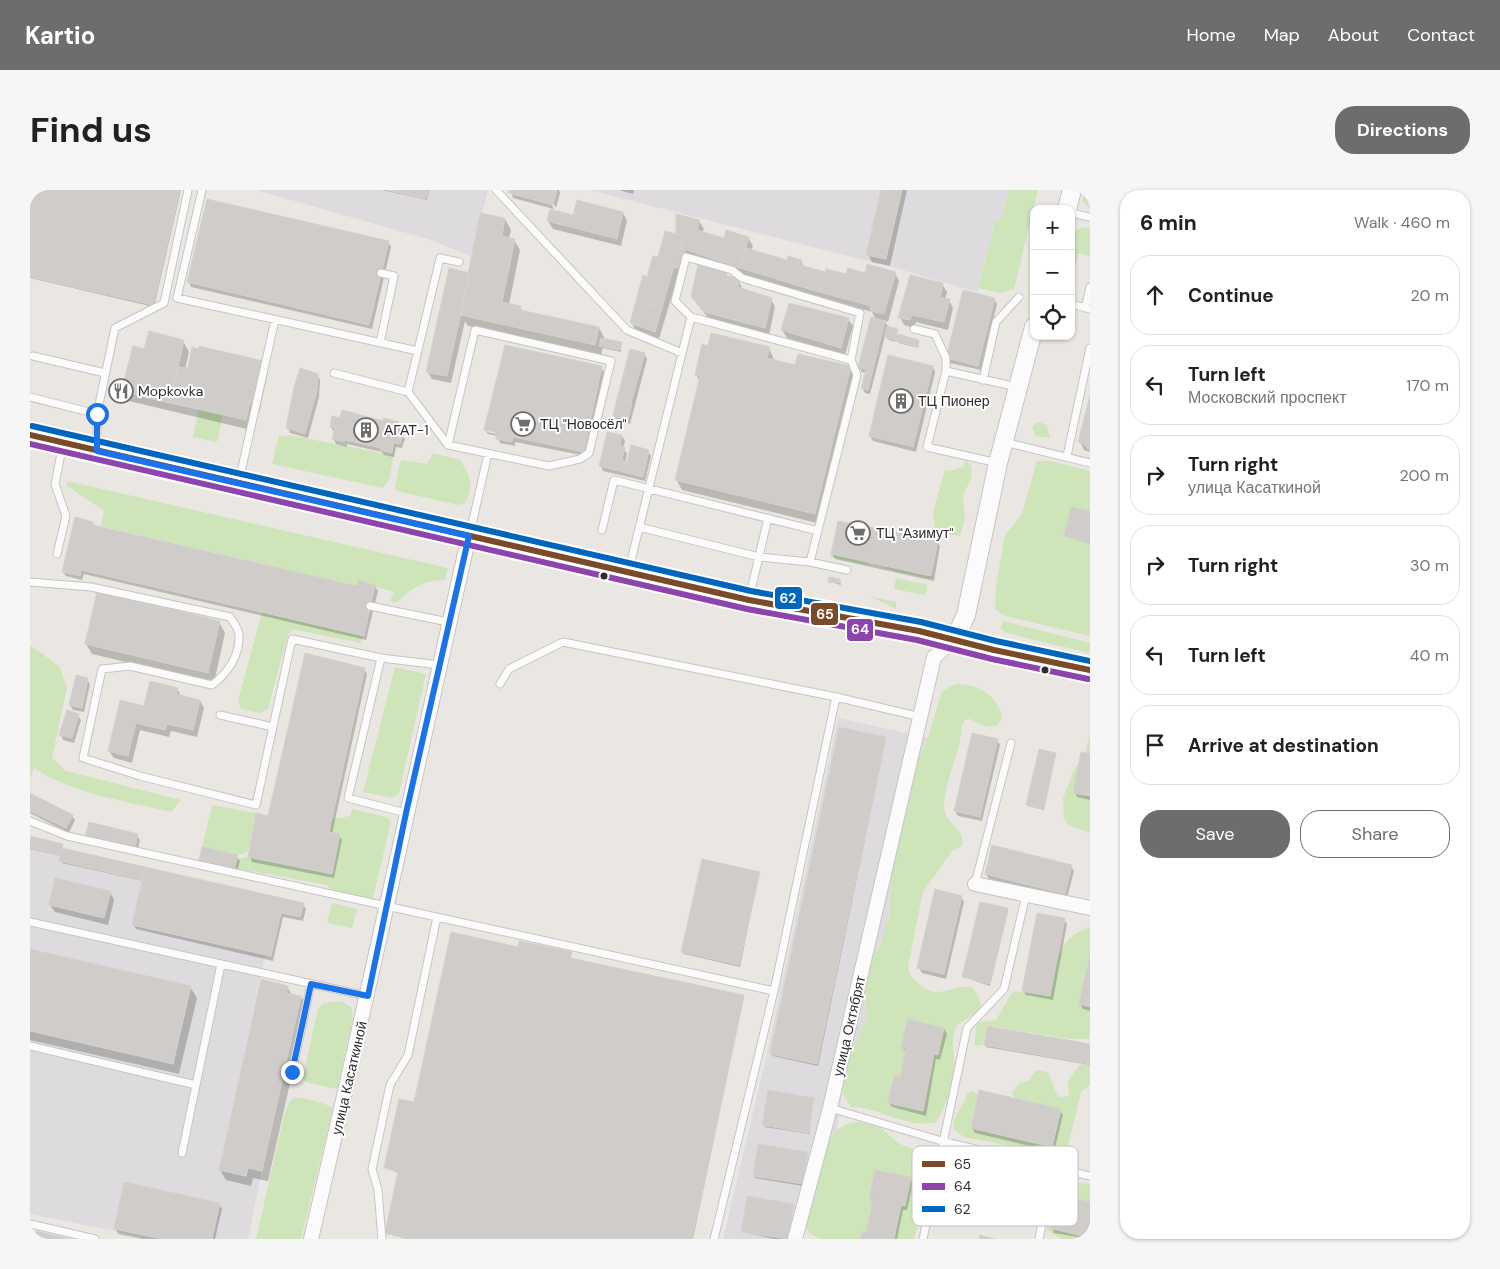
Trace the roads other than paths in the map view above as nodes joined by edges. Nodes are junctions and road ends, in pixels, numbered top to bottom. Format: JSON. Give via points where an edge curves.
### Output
{"nodes":[{"id":1,"x":188,"y":190,"type":"edge"},
{"id":2,"x":202,"y":190,"type":"edge"},
{"id":3,"x":496,"y":190,"type":"edge"},
{"id":4,"x":1072,"y":190,"type":"edge"},
{"id":5,"x":1069,"y":205,"type":"edge"},
{"id":6,"x":1075,"y":213,"type":"edge"},
{"id":7,"x":1090,"y":217,"type":"edge"},
{"id":8,"x":459,"y":262,"type":"dead end"},
{"id":9,"x":381,"y":273,"type":"dead end"},
{"id":10,"x":1090,"y":287,"type":"edge"},
{"id":11,"x":177,"y":298,"type":"junction"},
{"id":12,"x":1019,"y":298,"type":"dead end"},
{"id":13,"x":164,"y":303,"type":"junction"},
{"id":14,"x":1075,"y":305,"type":"edge"},
{"id":15,"x":1088,"y":308,"type":"edge"},
{"id":16,"x":691,"y":317,"type":"junction"},
{"id":17,"x":276,"y":320,"type":"junction"},
{"id":18,"x":914,"y":329,"type":"dead end"},
{"id":19,"x":1030,"y":340,"type":"edge"},
{"id":20,"x":380,"y":343,"type":"junction"},
{"id":21,"x":1090,"y":348,"type":"edge"},
{"id":22,"x":418,"y":351,"type":"junction"},
{"id":23,"x":682,"y":353,"type":"junction"},
{"id":24,"x":33,"y":356,"type":"dead end"},
{"id":25,"x":851,"y":360,"type":"junction"},
{"id":26,"x":946,"y":371,"type":"junction"},
{"id":27,"x":105,"y":373,"type":"junction"},
{"id":28,"x":334,"y":373,"type":"dead end"},
{"id":29,"x":983,"y":380,"type":"junction"},
{"id":30,"x":1017,"y":387,"type":"junction"},
{"id":31,"x":408,"y":392,"type":"junction"},
{"id":32,"x":30,"y":396,"type":"edge"},
{"id":33,"x":97,"y":414,"type":"junction"},
{"id":34,"x":30,"y":436,"type":"edge"},
{"id":35,"x":1003,"y":442,"type":"junction"},
{"id":36,"x":63,"y":443,"type":"junction"},
{"id":37,"x":448,"y":445,"type":"junction"},
{"id":38,"x":97,"y":451,"type":"junction"},
{"id":39,"x":488,"y":454,"type":"junction"},
{"id":40,"x":1067,"y":456,"type":"junction"},
{"id":41,"x":998,"y":463,"type":"junction"},
{"id":42,"x":1090,"y":463,"type":"edge"},
{"id":43,"x":239,"y":484,"type":"junction"},
{"id":44,"x":648,"y":489,"type":"junction"},
{"id":45,"x":768,"y":518,"type":"junction"},
{"id":46,"x":639,"y":528,"type":"junction"},
{"id":47,"x":602,"y":530,"type":"dead end"},
{"id":48,"x":818,"y":531,"type":"junction"},
{"id":49,"x":469,"y":536,"type":"junction"},
{"id":50,"x":57,"y":554,"type":"dead end"},
{"id":51,"x":759,"y":557,"type":"junction"},
{"id":52,"x":810,"y":562,"type":"junction"},
{"id":53,"x":847,"y":570,"type":"dead end"},
{"id":54,"x":628,"y":572,"type":"junction"},
{"id":55,"x":30,"y":582,"type":"edge"},
{"id":56,"x":749,"y":600,"type":"junction"},
{"id":57,"x":370,"y":606,"type":"dead end"},
{"id":58,"x":448,"y":622,"type":"junction"},
{"id":59,"x":955,"y":639,"type":"junction"},
{"id":60,"x":381,"y":658,"type":"junction"},
{"id":61,"x":439,"y":665,"type":"junction"},
{"id":62,"x":1090,"y":670,"type":"edge"},
{"id":63,"x":500,"y":684,"type":"dead end"},
{"id":64,"x":836,"y":697,"type":"junction"},
{"id":65,"x":220,"y":714,"type":"dead end"},
{"id":66,"x":921,"y":717,"type":"junction"},
{"id":67,"x":273,"y":727,"type":"junction"},
{"id":68,"x":1011,"y":743,"type":"dead end"},
{"id":69,"x":406,"y":813,"type":"junction"},
{"id":70,"x":30,"y":821,"type":"edge"},
{"id":71,"x":974,"y":884,"type":"joint"},
{"id":72,"x":1026,"y":895,"type":"junction"},
{"id":73,"x":386,"y":906,"type":"junction"},
{"id":74,"x":1090,"y":908,"type":"edge"},
{"id":75,"x":437,"y":917,"type":"junction"},
{"id":76,"x":30,"y":922,"type":"edge"},
{"id":77,"x":221,"y":964,"type":"junction"},
{"id":78,"x":311,"y":984,"type":"junction"},
{"id":79,"x":774,"y":991,"type":"junction"},
{"id":80,"x":368,"y":996,"type":"junction"},
{"id":81,"x":30,"y":1046,"type":"edge"},
{"id":82,"x":292,"y":1072,"type":"dead end"},
{"id":83,"x":196,"y":1086,"type":"junction"},
{"id":84,"x":830,"y":1108,"type":"junction"},
{"id":85,"x":945,"y":1142,"type":"junction"},
{"id":86,"x":944,"y":1146,"type":"edge"},
{"id":87,"x":962,"y":1146,"type":"edge"},
{"id":88,"x":182,"y":1153,"type":"dead end"},
{"id":89,"x":30,"y":1224,"type":"edge"},
{"id":90,"x":926,"y":1226,"type":"edge"},
{"id":91,"x":1042,"y":1226,"type":"edge"},
{"id":92,"x":95,"y":1239,"type":"edge"},
{"id":93,"x":311,"y":1239,"type":"edge"},
{"id":94,"x":382,"y":1239,"type":"edge"},
{"id":95,"x":714,"y":1239,"type":"edge"},
{"id":96,"x":796,"y":1239,"type":"edge"},
{"id":97,"x":923,"y":1239,"type":"edge"},
{"id":98,"x":1039,"y":1239,"type":"edge"}],
"edges":[{"from":1,"to":13,"type":"lane"},
{"from":2,"to":11,"type":"lane"},
{"from":3,"to":23,"type":"lane","via":[[628,330]]},
{"from":4,"to":5,"type":"street"},
{"from":6,"to":7,"type":"lane"},
{"from":8,"to":22,"type":"lane","via":[[440,258]]},
{"from":9,"to":20,"type":"lane","via":[[394,276]]},
{"from":10,"to":15,"type":"lane"},
{"from":11,"to":13,"type":"lane"},
{"from":11,"to":17,"type":"lane"},
{"from":12,"to":29,"type":"lane","via":[[996,322]]},
{"from":13,"to":27,"type":"lane","via":[[115,328]]},
{"from":14,"to":15,"type":"lane"},
{"from":16,"to":23,"type":"lane"},
{"from":16,"to":25,"type":"lane"},
{"from":16,"to":25,"type":"lane","via":[[675,301],[686,257],[732,270],[742,278],[860,313]]},
{"from":17,"to":20,"type":"lane"},
{"from":17,"to":43,"type":"lane"},
{"from":18,"to":26,"type":"lane","via":[[935,334],[946,358]]},
{"from":19,"to":30,"type":"street","name":"улица Октябрят"},
{"from":20,"to":22,"type":"lane"},
{"from":21,"to":40,"type":"lane"},
{"from":22,"to":31,"type":"lane"},
{"from":23,"to":44,"type":"lane"},
{"from":24,"to":27,"type":"lane"},
{"from":25,"to":48,"type":"lane","via":[[857,375]]},
{"from":26,"to":29,"type":"lane"},
{"from":26,"to":41,"type":"lane","via":[[927,447]]},
{"from":27,"to":33,"type":"lane"},
{"from":28,"to":31,"type":"lane"},
{"from":29,"to":30,"type":"lane"},
{"from":30,"to":35,"type":"street","name":"улица Октябрят"},
{"from":31,"to":37,"type":"lane"},
{"from":32,"to":33,"type":"lane"},
{"from":33,"to":38,"type":"lane"},
{"from":34,"to":36,"type":"main road"},
{"from":35,"to":40,"type":"lane"},
{"from":35,"to":41,"type":"street","name":"улица Октябрят"},
{"from":36,"to":38,"type":"main road"},
{"from":36,"to":50,"type":"lane","via":[[55,484],[66,516]]},
{"from":37,"to":39,"type":"lane"},
{"from":37,"to":39,"type":"lane","via":[[474,330],[610,361],[589,453],[580,459],[549,466]]},
{"from":38,"to":43,"type":"main road"},
{"from":39,"to":49,"type":"lane"},
{"from":40,"to":42,"type":"lane"},
{"from":41,"to":59,"type":"street","name":"улица Октябрят","via":[[966,615]]},
{"from":43,"to":49,"type":"main road"},
{"from":44,"to":45,"type":"lane"},
{"from":44,"to":46,"type":"lane"},
{"from":44,"to":47,"type":"lane","via":[[614,480]]},
{"from":45,"to":48,"type":"lane"},
{"from":45,"to":51,"type":"lane"},
{"from":46,"to":51,"type":"lane"},
{"from":46,"to":54,"type":"lane"},
{"from":48,"to":52,"type":"lane"},
{"from":49,"to":54,"type":"main road"},
{"from":49,"to":58,"type":"street","name":"улица Касаткиной"},
{"from":51,"to":52,"type":"lane"},
{"from":51,"to":56,"type":"lane"},
{"from":52,"to":53,"type":"lane"},
{"from":54,"to":56,"type":"main road"},
{"from":55,"to":67,"type":"lane","via":[[91,587],[230,617],[239,633],[235,659],[222,678],[212,685],[130,666],[102,670],[83,758],[256,805]]},
{"from":56,"to":59,"type":"main road"},
{"from":57,"to":58,"type":"lane"},
{"from":58,"to":61,"type":"street","name":"улица Касаткиной"},
{"from":59,"to":62,"type":"main road"},
{"from":59,"to":66,"type":"street","name":"улица Октябрят","via":[[934,657]]},
{"from":60,"to":61,"type":"lane"},
{"from":60,"to":67,"type":"lane","via":[[292,639]]},
{"from":60,"to":69,"type":"lane","via":[[348,798]]},
{"from":61,"to":69,"type":"street","name":"улица Касаткиной"},
{"from":63,"to":64,"type":"lane","via":[[509,670],[563,642]]},
{"from":64,"to":66,"type":"lane"},
{"from":64,"to":79,"type":"lane"},
{"from":65,"to":67,"type":"lane"},
{"from":66,"to":84,"type":"street","name":"улица Октябрят"},
{"from":68,"to":71,"type":"lane"},
{"from":69,"to":73,"type":"street","name":"улица Касаткиной"},
{"from":70,"to":73,"type":"lane","via":[[67,836]]},
{"from":71,"to":72,"type":"street"},
{"from":72,"to":74,"type":"street"},
{"from":72,"to":85,"type":"lane","via":[[1004,989],[967,1028]]},
{"from":73,"to":75,"type":"lane"},
{"from":73,"to":80,"type":"street","name":"улица Касаткиной"},
{"from":75,"to":79,"type":"lane"},
{"from":75,"to":94,"type":"lane","via":[[408,1055],[390,1085],[372,1169],[378,1190]]},
{"from":76,"to":77,"type":"lane"},
{"from":77,"to":78,"type":"lane"},
{"from":77,"to":83,"type":"lane"},
{"from":78,"to":80,"type":"lane"},
{"from":78,"to":82,"type":"lane"},
{"from":79,"to":95,"type":"lane"},
{"from":80,"to":93,"type":"street","name":"улица Касаткиной"},
{"from":81,"to":83,"type":"lane"},
{"from":83,"to":88,"type":"lane"},
{"from":84,"to":85,"type":"lane"},
{"from":84,"to":96,"type":"street","name":"улица Октябрят"},
{"from":85,"to":86,"type":"lane"},
{"from":85,"to":87,"type":"lane"},
{"from":89,"to":92,"type":"lane"},
{"from":90,"to":97,"type":"lane"},
{"from":91,"to":98,"type":"lane"}]}
